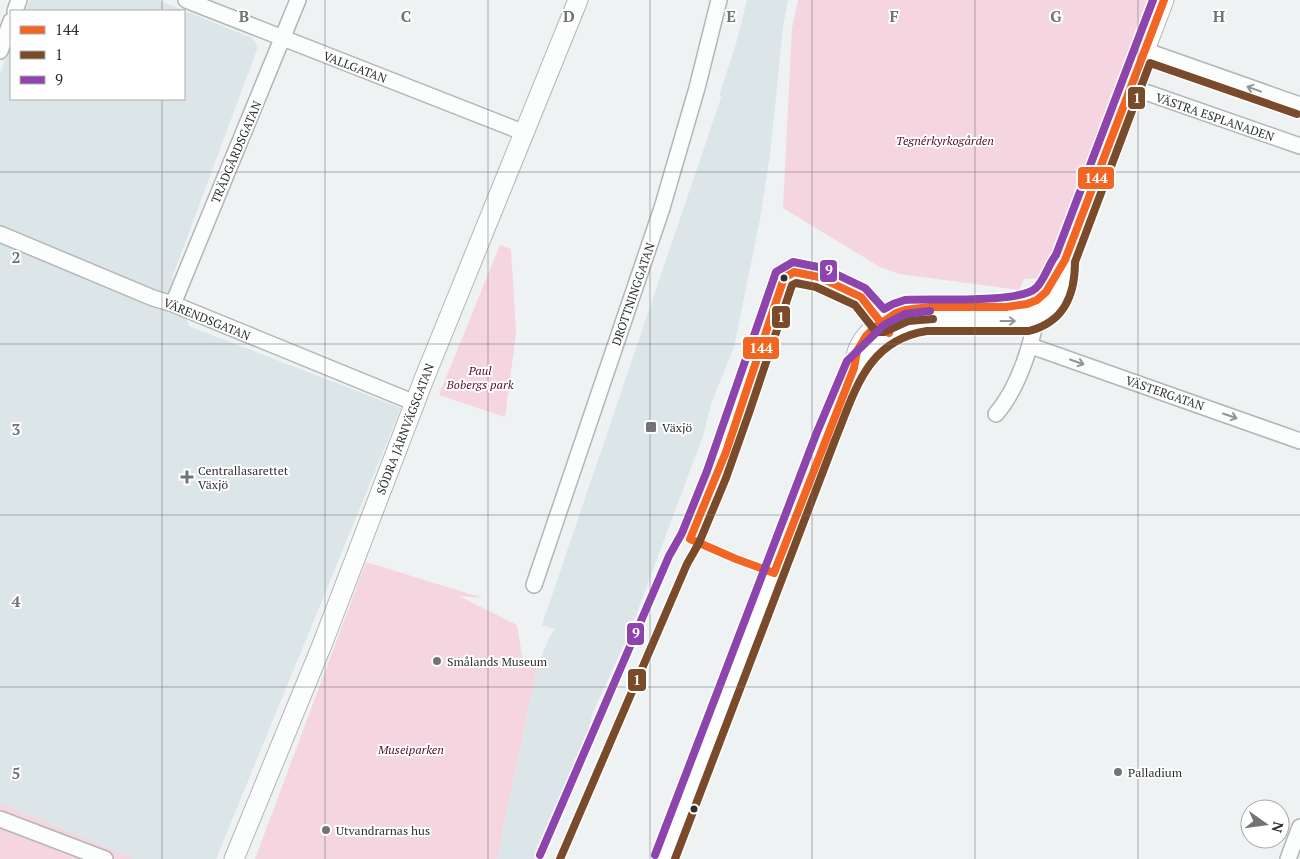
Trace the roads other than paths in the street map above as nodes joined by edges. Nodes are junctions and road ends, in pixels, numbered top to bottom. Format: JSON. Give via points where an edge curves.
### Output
{"nodes":[{"id":1,"x":186,"y":0,"type":"edge"},
{"id":2,"x":298,"y":0,"type":"edge"},
{"id":3,"x":578,"y":0,"type":"edge"},
{"id":4,"x":719,"y":0,"type":"edge"},
{"id":5,"x":1164,"y":0,"type":"edge"},
{"id":6,"x":10,"y":24,"type":"edge"},
{"id":7,"x":282,"y":38,"type":"junction"},
{"id":8,"x":1144,"y":50,"type":"junction"},
{"id":9,"x":0,"y":51,"type":"edge"},
{"id":10,"x":1131,"y":87,"type":"junction"},
{"id":11,"x":1300,"y":105,"type":"edge"},
{"id":12,"x":525,"y":133,"type":"junction"},
{"id":13,"x":1300,"y":146,"type":"edge"},
{"id":14,"x":0,"y":234,"type":"edge"},
{"id":15,"x":173,"y":304,"type":"junction"},
{"id":16,"x":1033,"y":312,"type":"junction"},
{"id":17,"x":1031,"y":346,"type":"junction"},
{"id":18,"x":415,"y":403,"type":"junction"},
{"id":19,"x":996,"y":414,"type":"dead end"},
{"id":20,"x":1300,"y":441,"type":"edge"},
{"id":21,"x":792,"y":526,"type":"joint"},
{"id":22,"x":774,"y":573,"type":"joint"},
{"id":23,"x":534,"y":584,"type":"dead end"},
{"id":24,"x":0,"y":819,"type":"edge"},
{"id":25,"x":1300,"y":828,"type":"edge"},
{"id":26,"x":676,"y":830,"type":"joint"},
{"id":27,"x":669,"y":858,"type":"edge"},
{"id":28,"x":105,"y":859,"type":"edge"},
{"id":29,"x":234,"y":859,"type":"edge"},
{"id":30,"x":1288,"y":859,"type":"edge"}],
"edges":[{"from":1,"to":7,"type":"street","name":"VALLGATAN"},
{"from":2,"to":7,"type":"street","name":"TRÄDGÅRDSGATAN"},
{"from":3,"to":12,"type":"street","name":"SÖDRA JÄRNVÄGSGATAN"},
{"from":4,"to":23,"type":"street","name":"DROTTNINGGATAN","via":[[662,208]]},
{"from":5,"to":8,"type":"street"},
{"from":6,"to":9,"type":"street"},
{"from":7,"to":12,"type":"street","name":"VALLGATAN"},
{"from":7,"to":15,"type":"street","name":"TRÄDGÅRDSGATAN"},
{"from":8,"to":10,"type":"street"},
{"from":11,"to":8,"type":"street","one_way":true},
{"from":10,"to":13,"type":"street","name":"VÄSTRA ESPLANADEN"},
{"from":10,"to":16,"type":"street","via":[[1065,260]]},
{"from":12,"to":18,"type":"street","name":"SÖDRA JÄRNVÄGSGATAN"},
{"from":14,"to":15,"type":"street","name":"VÄRENDSGATAN"},
{"from":15,"to":18,"type":"street","name":"VÄRENDSGATAN"},
{"from":16,"to":17,"type":"street"},
{"from":16,"to":21,"type":"street","via":[[907,324],[881,339],[854,368]]},
{"from":17,"to":19,"type":"street","via":[[1008,399]]},
{"from":17,"to":20,"type":"street","name":"VÄSTERGATAN","one_way":true},
{"from":18,"to":29,"type":"street","name":"SÖDRA JÄRNVÄGSGATAN","via":[[322,645]]},
{"from":21,"to":22,"type":"street"},
{"from":22,"to":26,"type":"street"},
{"from":24,"to":28,"type":"street"},
{"from":25,"to":30,"type":"street"},
{"from":26,"to":27,"type":"street"}]}
